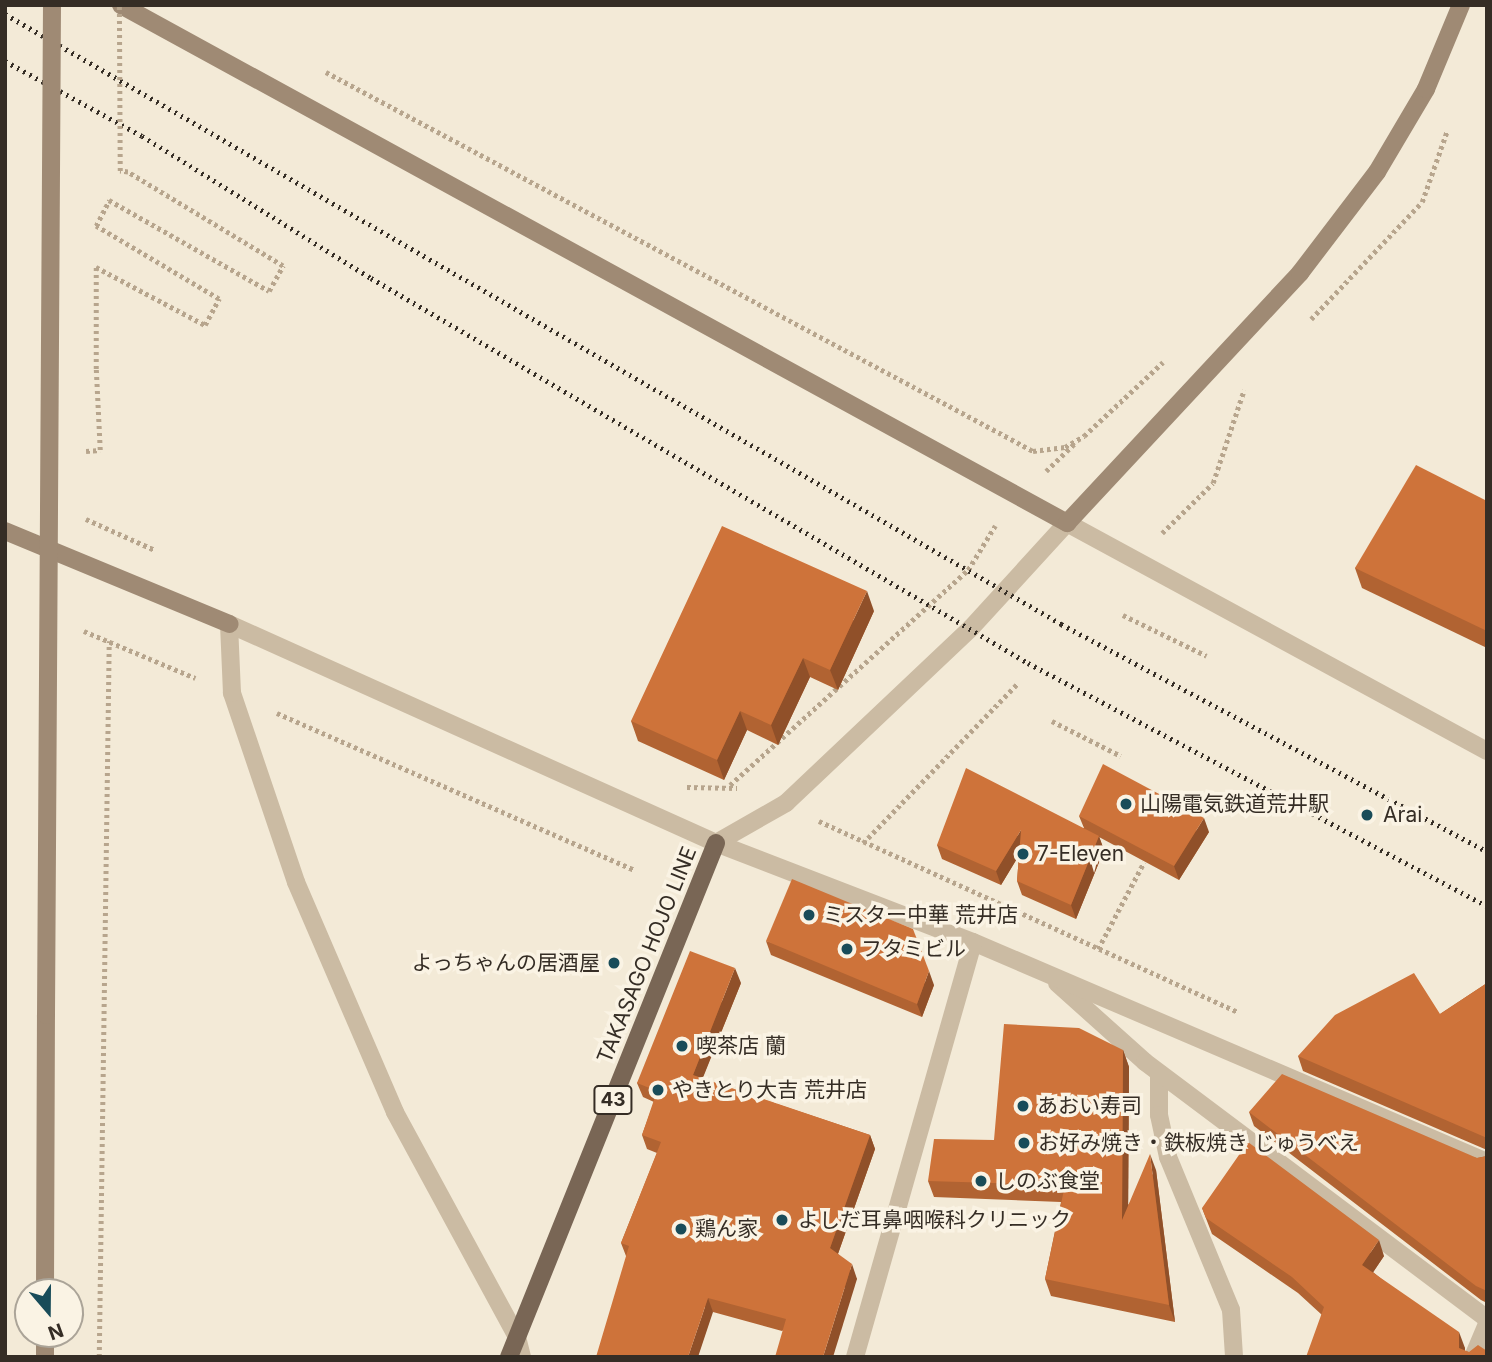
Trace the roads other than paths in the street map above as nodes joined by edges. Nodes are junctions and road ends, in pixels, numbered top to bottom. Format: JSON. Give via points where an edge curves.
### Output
{"nodes":[{"id":1,"x":52,"y":5,"type":"edge"},
{"id":2,"x":120,"y":5,"type":"edge"},
{"id":3,"x":1461,"y":5,"type":"edge"},
{"id":4,"x":1067,"y":523,"type":"junction"},
{"id":5,"x":5,"y":531,"type":"edge"},
{"id":6,"x":229,"y":624,"type":"junction"},
{"id":7,"x":1487,"y":751,"type":"edge"},
{"id":8,"x":716,"y":843,"type":"junction"},
{"id":9,"x":973,"y":942,"type":"junction"},
{"id":10,"x":1044,"y":972,"type":"junction"},
{"id":11,"x":1159,"y":1073,"type":"junction"},
{"id":12,"x":1487,"y":1162,"type":"edge"},
{"id":13,"x":45,"y":1278,"type":"edge"},
{"id":14,"x":1487,"y":1322,"type":"edge"},
{"id":15,"x":517,"y":1337,"type":"junction"},
{"id":16,"x":509,"y":1357,"type":"edge"},
{"id":17,"x":522,"y":1357,"type":"edge"},
{"id":18,"x":855,"y":1357,"type":"edge"},
{"id":19,"x":1234,"y":1357,"type":"edge"},
{"id":20,"x":1473,"y":1357,"type":"edge"}],
"edges":[{"from":1,"to":13,"type":"street","bridge":true},
{"from":2,"to":4,"type":"street"},
{"from":3,"to":4,"type":"street","via":[[1426,89],[1362,193],[1300,273]]},
{"from":4,"to":7,"type":"street"},
{"from":4,"to":8,"type":"street","via":[[971,628],[786,803]]},
{"from":5,"to":6,"type":"street"},
{"from":6,"to":8,"type":"street"},
{"from":6,"to":15,"type":"street","via":[[232,693],[296,882],[395,1112]]},
{"from":8,"to":9,"type":"street"},
{"from":8,"to":15,"type":"main road","name":"TAKASAGO HOJO LINE","number":"43"},
{"from":9,"to":10,"type":"street"},
{"from":9,"to":18,"type":"street"},
{"from":10,"to":11,"type":"street"},
{"from":10,"to":12,"type":"street"},
{"from":11,"to":14,"type":"street"},
{"from":11,"to":19,"type":"street","via":[[1159,1115],[1168,1157],[1231,1310]]},
{"from":14,"to":20,"type":"street"},
{"from":15,"to":16,"type":"main road","name":"TAKASAGO HOJO LINE","number":"43"},
{"from":15,"to":17,"type":"street"}]}
